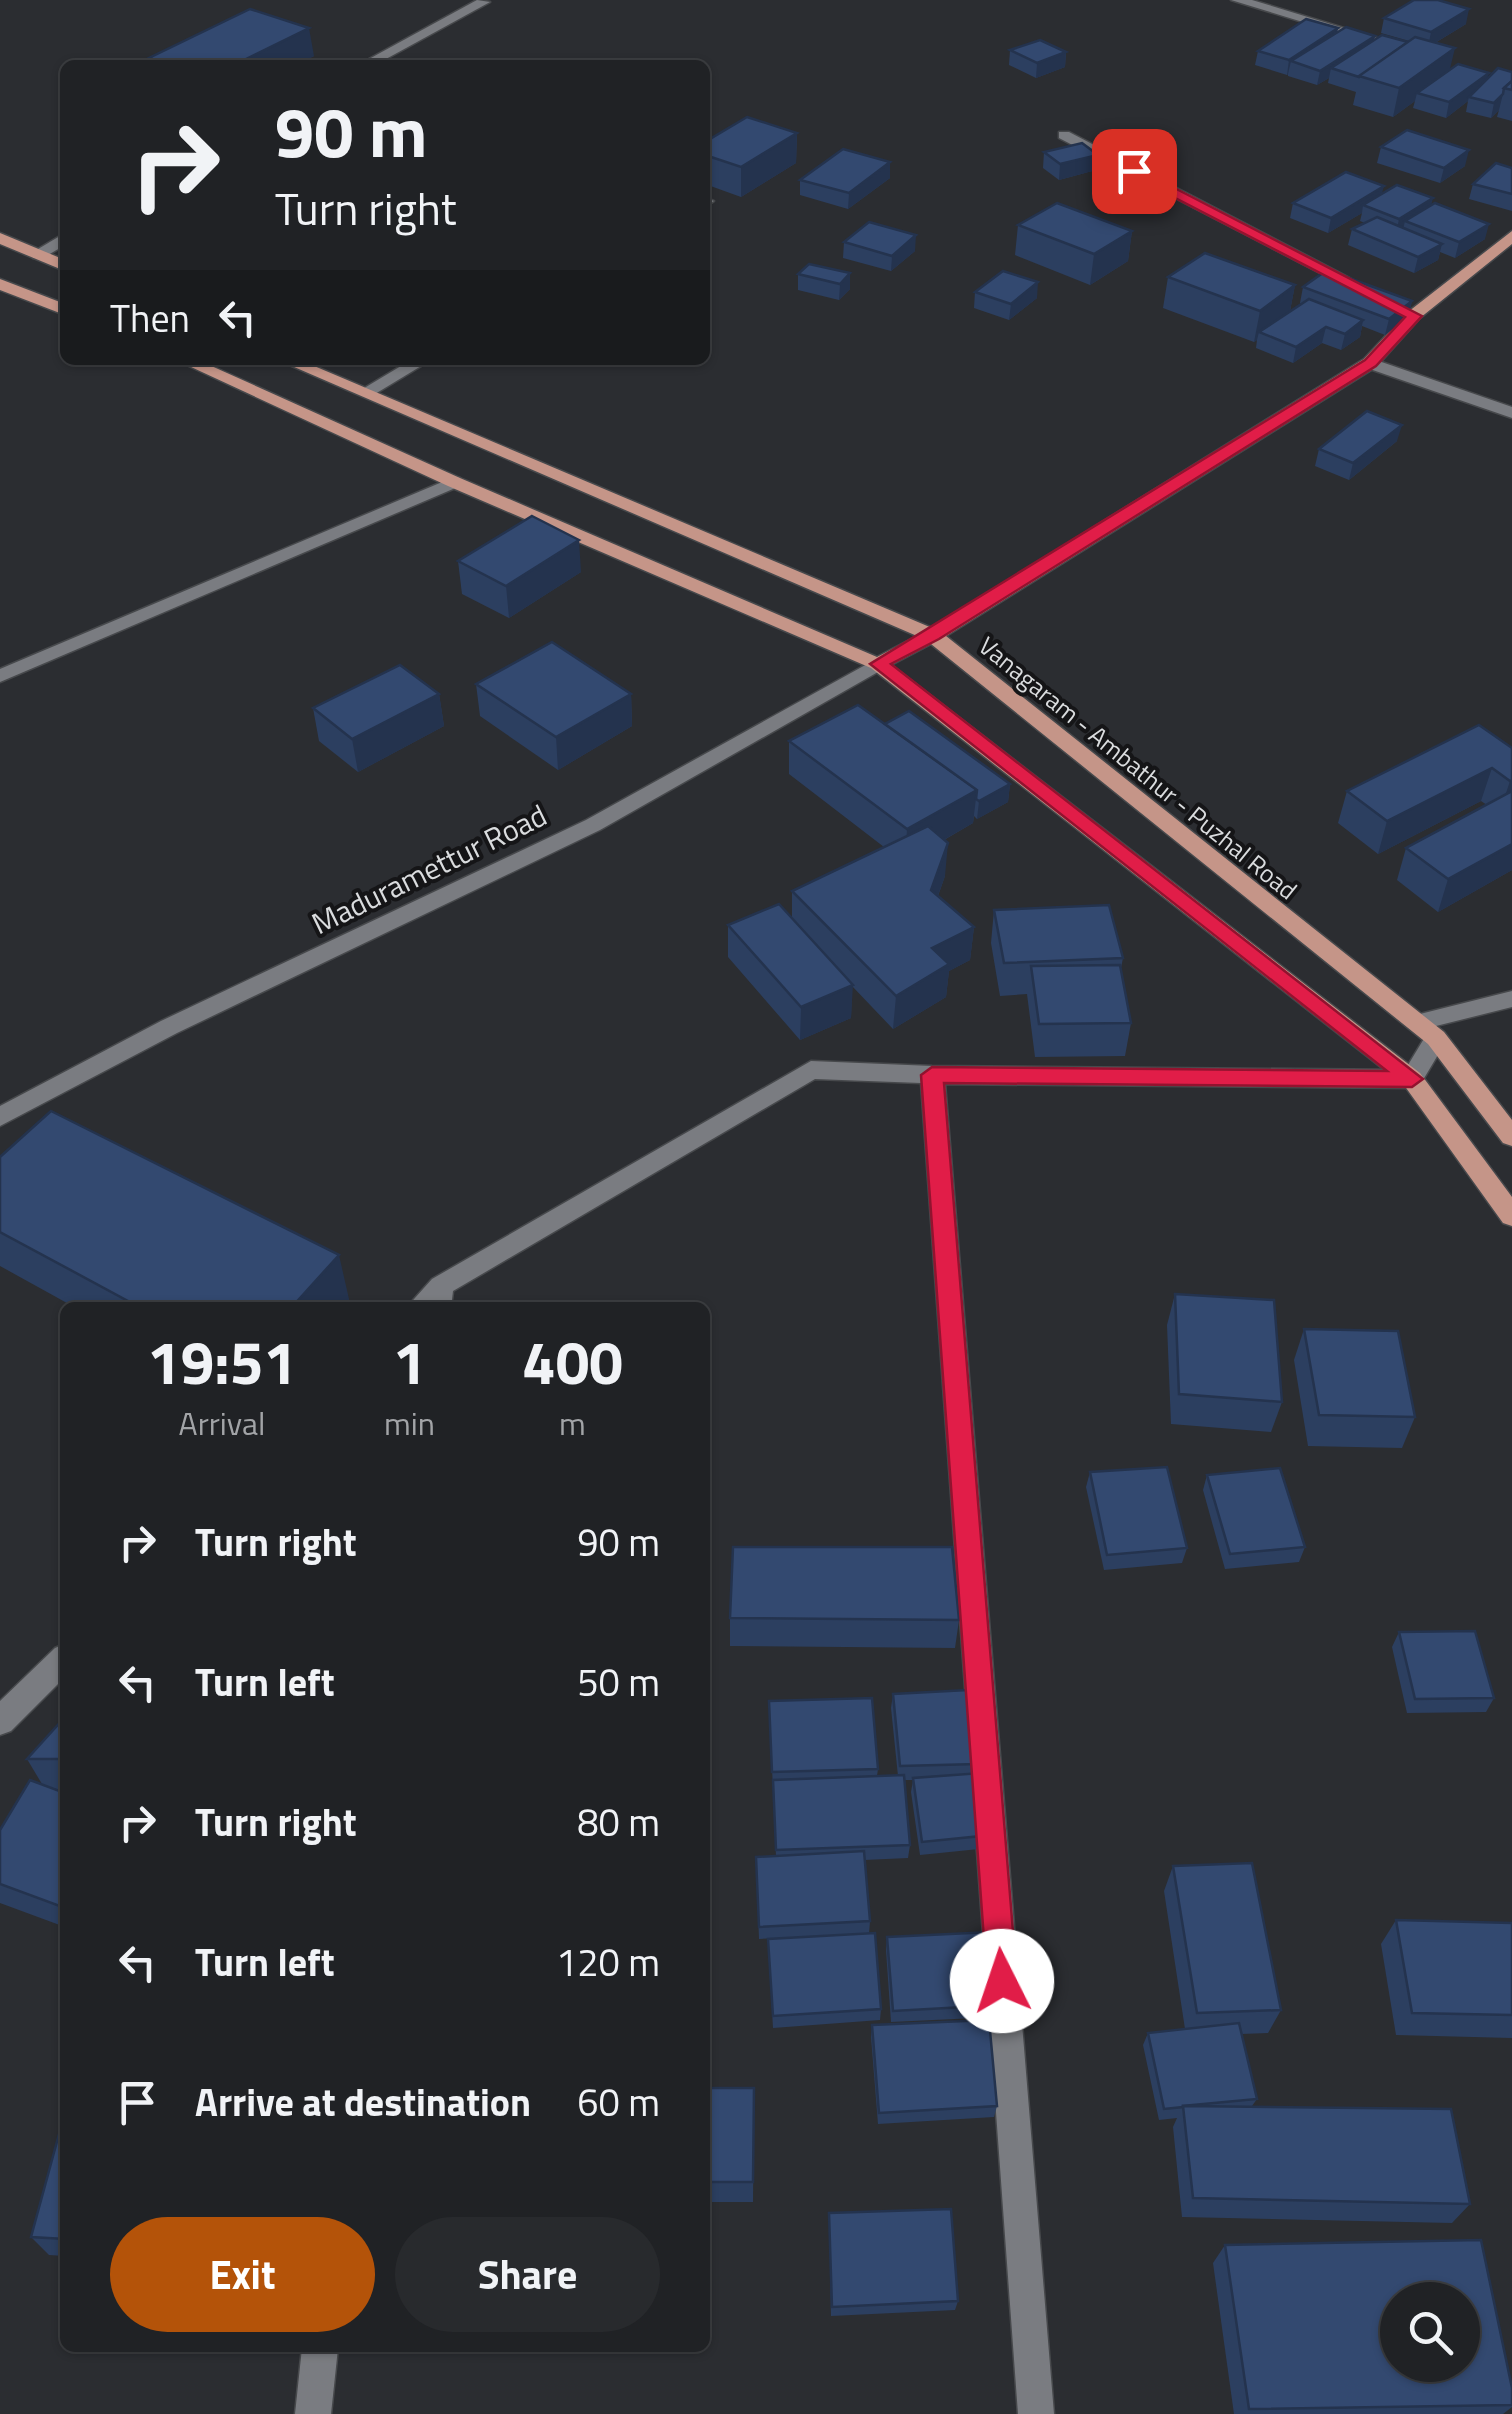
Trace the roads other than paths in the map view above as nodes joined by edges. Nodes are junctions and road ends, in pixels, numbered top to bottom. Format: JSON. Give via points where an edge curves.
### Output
{"nodes":[{"id":1,"x":1238,"y":0,"type":"edge"},
{"id":2,"x":1308,"y":0,"type":"edge"},
{"id":3,"x":484,"y":2,"type":"edge"},
{"id":4,"x":1287,"y":14,"type":"junction"},
{"id":5,"x":1383,"y":42,"type":"edge"},
{"id":6,"x":374,"y":60,"type":"edge"},
{"id":7,"x":1064,"y":135,"type":"dead end"},
{"id":8,"x":1512,"y":236,"type":"edge"},
{"id":9,"x":0,"y":238,"type":"edge"},
{"id":10,"x":60,"y":241,"type":"edge"},
{"id":11,"x":38,"y":255,"type":"junction"},
{"id":12,"x":60,"y":264,"type":"edge"},
{"id":13,"x":0,"y":284,"type":"edge"},
{"id":14,"x":1380,"y":297,"type":"edge"},
{"id":15,"x":1397,"y":306,"type":"edge"},
{"id":16,"x":60,"y":308,"type":"edge"},
{"id":17,"x":1414,"y":316,"type":"junction"},
{"id":18,"x":1370,"y":363,"type":"junction"},
{"id":19,"x":195,"y":365,"type":"edge"},
{"id":20,"x":298,"y":365,"type":"edge"},
{"id":21,"x":414,"y":365,"type":"edge"},
{"id":22,"x":364,"y":393,"type":"junction"},
{"id":23,"x":1512,"y":413,"type":"edge"},
{"id":24,"x":454,"y":482,"type":"junction"},
{"id":25,"x":933,"y":636,"type":"junction"},
{"id":26,"x":878,"y":664,"type":"junction"},
{"id":27,"x":0,"y":676,"type":"edge"},
{"id":28,"x":1512,"y":998,"type":"edge"},
{"id":29,"x":1416,"y":1022,"type":"junction"},
{"id":30,"x":1436,"y":1038,"type":"junction"},
{"id":31,"x":932,"y":1075,"type":"junction"},
{"id":32,"x":1412,"y":1079,"type":"junction"},
{"id":33,"x":0,"y":1117,"type":"edge"},
{"id":34,"x":1512,"y":1136,"type":"edge"},
{"id":35,"x":1512,"y":1216,"type":"edge"},
{"id":36,"x":440,"y":1297,"type":"edge"},
{"id":37,"x":60,"y":1662,"type":"edge"},
{"id":38,"x":0,"y":1721,"type":"edge"},
{"id":39,"x":320,"y":2352,"type":"edge"},
{"id":40,"x":313,"y":2414,"type":"edge"},
{"id":41,"x":1036,"y":2414,"type":"edge"}],
"edges":[{"from":1,"to":4,"type":"street"},
{"from":2,"to":4,"type":"street"},
{"from":3,"to":6,"type":"street"},
{"from":4,"to":5,"type":"street"},
{"from":7,"to":14,"type":"street"},
{"from":8,"to":17,"type":"main road"},
{"from":9,"to":11,"type":"main road"},
{"from":10,"to":11,"type":"street"},
{"from":11,"to":12,"type":"main road"},
{"from":13,"to":16,"type":"main road"},
{"from":15,"to":17,"type":"street"},
{"from":17,"to":18,"type":"main road"},
{"from":18,"to":23,"type":"street"},
{"from":18,"to":25,"type":"main road"},
{"from":19,"to":24,"type":"main road"},
{"from":20,"to":22,"type":"main road","name":"Vanagaram - Ambathur - Puzhal Road"},
{"from":21,"to":22,"type":"street"},
{"from":22,"to":25,"type":"main road","name":"Vanagaram - Ambathur - Puzhal Road"},
{"from":24,"to":26,"type":"main road"},
{"from":24,"to":27,"type":"street"},
{"from":25,"to":26,"type":"main road"},
{"from":25,"to":29,"type":"main road","name":"Vanagaram - Ambathur - Puzhal Road"},
{"from":26,"to":32,"type":"main road"},
{"from":26,"to":33,"type":"street","name":"Maduramettur Road","via":[[592,825],[169,1027]]},
{"from":28,"to":29,"type":"street"},
{"from":29,"to":30,"type":"main road","name":"Vanagaram - Ambathur - Puzhal Road"},
{"from":30,"to":32,"type":"street"},
{"from":30,"to":34,"type":"main road","name":"Vanagaram - Ambathur - Puzhal Road"},
{"from":31,"to":32,"type":"street"},
{"from":31,"to":36,"type":"street","via":[[811,1070]]},
{"from":31,"to":41,"type":"street"},
{"from":32,"to":35,"type":"main road"},
{"from":37,"to":38,"type":"street"},
{"from":39,"to":40,"type":"street"}]}
